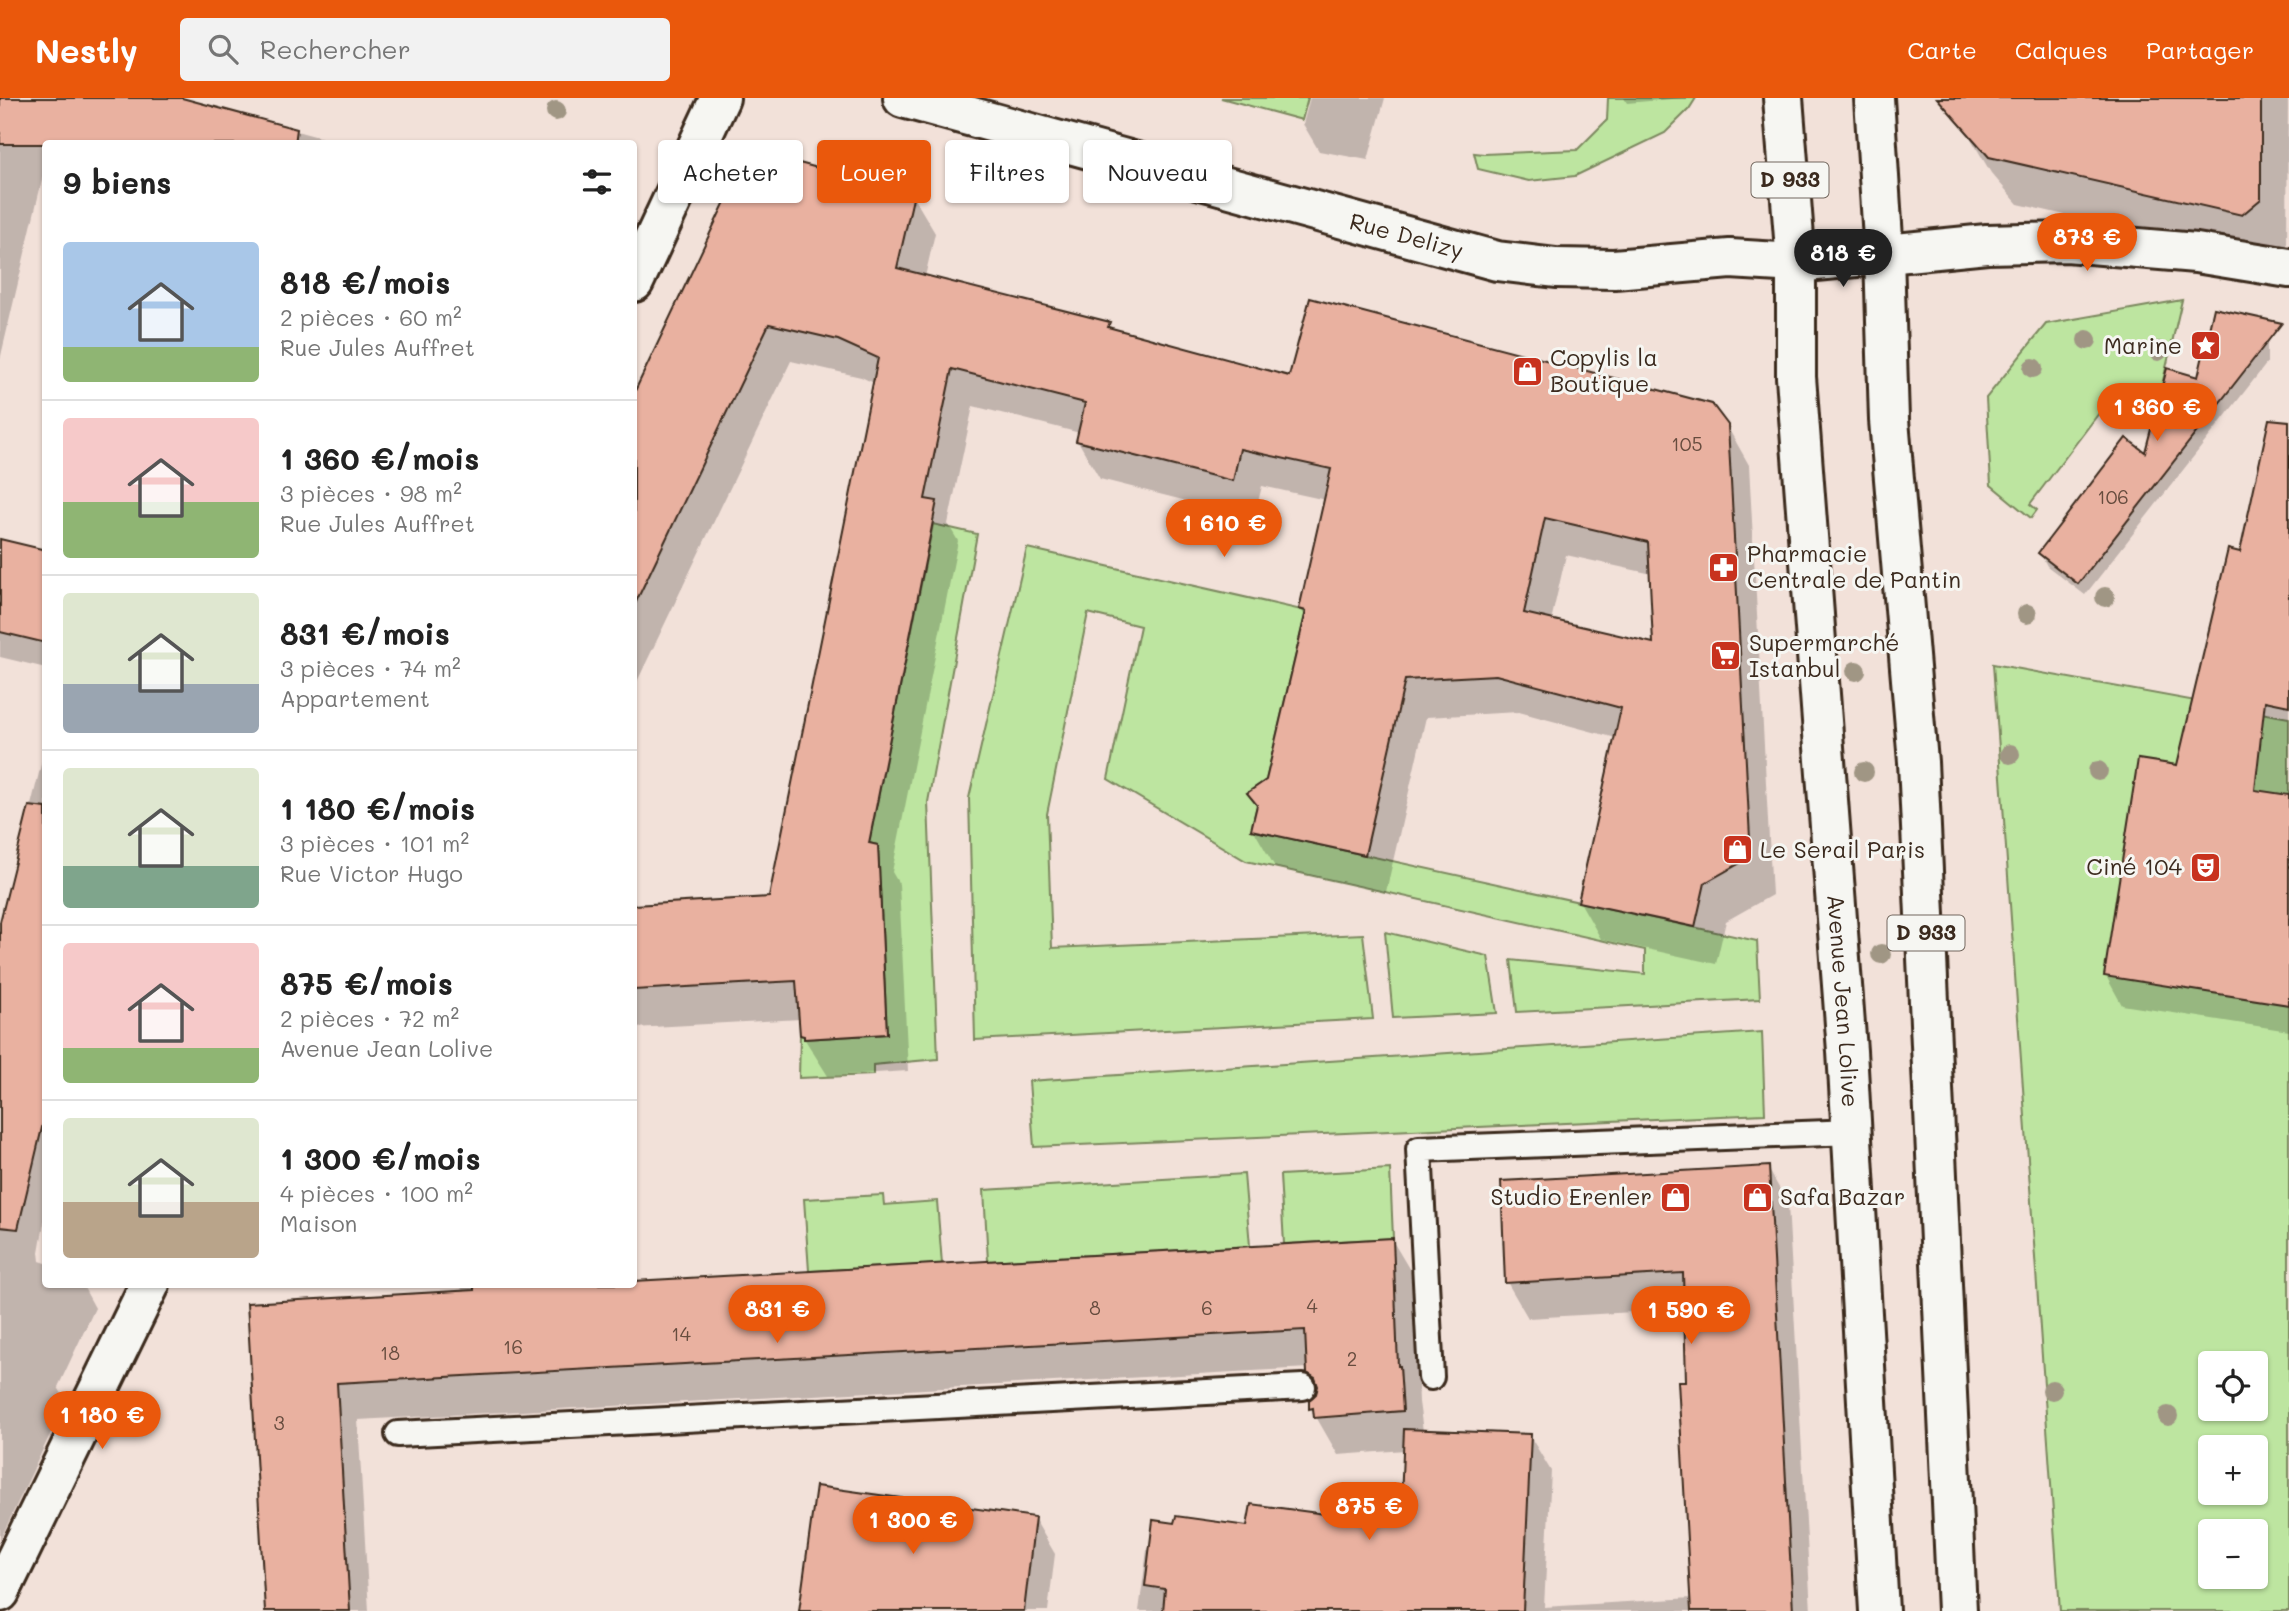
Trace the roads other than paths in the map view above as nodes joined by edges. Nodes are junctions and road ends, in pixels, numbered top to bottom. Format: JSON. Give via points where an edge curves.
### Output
{"nodes":[{"id":1,"x":720,"y":98,"type":"edge"},
{"id":2,"x":903,"y":98,"type":"edge"},
{"id":3,"x":1783,"y":98,"type":"edge"},
{"id":4,"x":1874,"y":98,"type":"edge"},
{"id":5,"x":1884,"y":255,"type":"junction"},
{"id":6,"x":1796,"y":263,"type":"junction"},
{"id":7,"x":2289,"y":268,"type":"edge"},
{"id":8,"x":637,"y":276,"type":"edge"},
{"id":9,"x":1853,"y":1132,"type":"junction"},
{"id":10,"x":148,"y":1288,"type":"edge"},
{"id":11,"x":1430,"y":1377,"type":"dead end"},
{"id":12,"x":1303,"y":1387,"type":"dead end"},
{"id":13,"x":398,"y":1434,"type":"dead end"},
{"id":14,"x":0,"y":1592,"type":"edge"},
{"id":15,"x":1879,"y":1611,"type":"edge"},
{"id":16,"x":1957,"y":1611,"type":"edge"}],
"edges":[{"from":1,"to":8,"type":"main road"},
{"from":2,"to":6,"type":"main road","name":"Rue Delizy","via":[[1497,261],[1602,269],[1730,259]]},
{"from":3,"to":6,"type":"main road","name":"Avenue Jean Lolive","number":"D 933"},
{"from":4,"to":5,"type":"main road","number":"D 933"},
{"from":5,"to":6,"type":"main road","name":"Rue Delizy"},
{"from":5,"to":7,"type":"main road","name":"Rue Delizy","via":[[1987,244],[2067,242],[2196,253]]},
{"from":5,"to":16,"type":"main road","number":"D 933","via":[[1889,420],[1918,762]]},
{"from":6,"to":9,"type":"main road","name":"Avenue Jean Lolive","number":"D 933","via":[[1798,413]]},
{"from":9,"to":11,"type":"lane","via":[[1419,1149]]},
{"from":9,"to":15,"type":"main road","name":"Avenue Jean Lolive","number":"D 933"},
{"from":10,"to":14,"type":"main road"},
{"from":12,"to":13,"type":"lane"}]}
